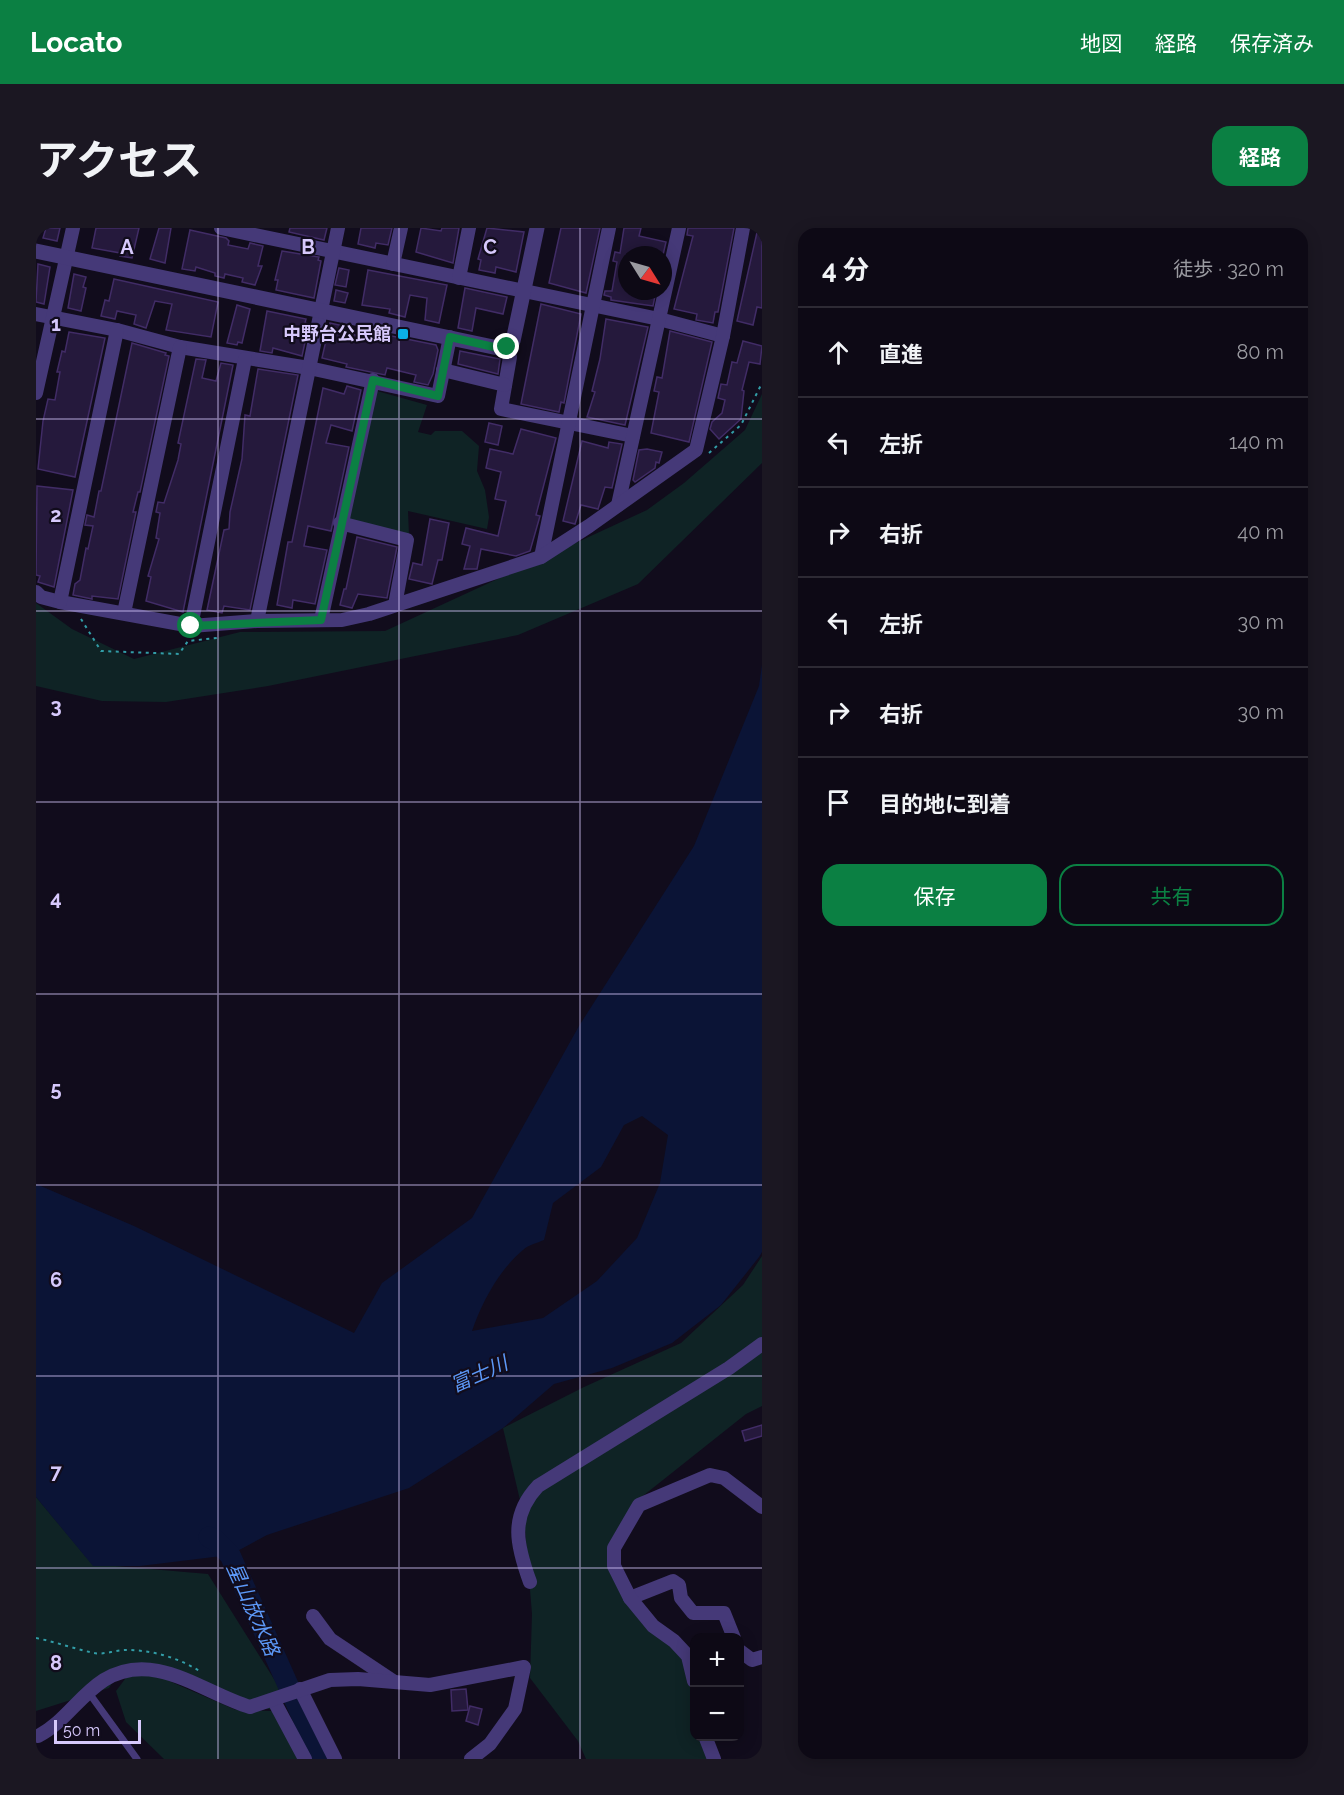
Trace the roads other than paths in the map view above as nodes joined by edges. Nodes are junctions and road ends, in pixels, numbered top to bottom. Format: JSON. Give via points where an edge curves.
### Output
{"nodes":[{"id":1,"x":73,"y":228,"type":"edge"},
{"id":2,"x":221,"y":228,"type":"edge"},
{"id":3,"x":338,"y":228,"type":"edge"},
{"id":4,"x":401,"y":228,"type":"edge"},
{"id":5,"x":469,"y":228,"type":"edge"},
{"id":6,"x":537,"y":228,"type":"edge"},
{"id":7,"x":609,"y":228,"type":"edge"},
{"id":8,"x":679,"y":228,"type":"edge"},
{"id":9,"x":743,"y":228,"type":"edge"},
{"id":10,"x":273,"y":234,"type":"edge"},
{"id":11,"x":36,"y":251,"type":"edge"},
{"id":12,"x":333,"y":253,"type":"junction"},
{"id":13,"x":66,"y":257,"type":"junction"},
{"id":14,"x":393,"y":264,"type":"junction"},
{"id":15,"x":459,"y":278,"type":"junction"},
{"id":16,"x":524,"y":291,"type":"junction"},
{"id":17,"x":593,"y":306,"type":"junction"},
{"id":18,"x":321,"y":310,"type":"junction"},
{"id":19,"x":36,"y":314,"type":"edge"},
{"id":20,"x":52,"y":318,"type":"junction"},
{"id":21,"x":659,"y":319,"type":"junction"},
{"id":22,"x":117,"y":330,"type":"junction"},
{"id":23,"x":723,"y":336,"type":"junction"},
{"id":24,"x":450,"y":337,"type":"junction"},
{"id":25,"x":180,"y":347,"type":"junction"},
{"id":26,"x":507,"y":347,"type":"junction"},
{"id":27,"x":245,"y":359,"type":"junction"},
{"id":28,"x":309,"y":368,"type":"junction"},
{"id":29,"x":443,"y":370,"type":"junction"},
{"id":30,"x":373,"y":380,"type":"junction"},
{"id":31,"x":505,"y":386,"type":"junction"},
{"id":32,"x":36,"y":393,"type":"edge"},
{"id":33,"x":568,"y":423,"type":"junction"},
{"id":34,"x":633,"y":436,"type":"junction"},
{"id":35,"x":618,"y":504,"type":"junction"},
{"id":36,"x":340,"y":523,"type":"junction"},
{"id":37,"x":541,"y":557,"type":"junction"},
{"id":38,"x":36,"y":592,"type":"edge"},
{"id":39,"x":60,"y":602,"type":"junction"},
{"id":40,"x":395,"y":605,"type":"junction"},
{"id":41,"x":124,"y":613,"type":"junction"},
{"id":42,"x":321,"y":620,"type":"junction"},
{"id":43,"x":257,"y":621,"type":"junction"},
{"id":44,"x":191,"y":626,"type":"junction"},
{"id":45,"x":762,"y":1344,"type":"edge"},
{"id":46,"x":762,"y":1507,"type":"edge"},
{"id":47,"x":530,"y":1582,"type":"dead end"},
{"id":48,"x":630,"y":1598,"type":"junction"},
{"id":49,"x":313,"y":1616,"type":"dead end"},
{"id":50,"x":732,"y":1633,"type":"edge"},
{"id":51,"x":744,"y":1654,"type":"edge"},
{"id":52,"x":762,"y":1657,"type":"edge"},
{"id":53,"x":690,"y":1664,"type":"edge"},
{"id":54,"x":395,"y":1682,"type":"junction"},
{"id":55,"x":300,"y":1689,"type":"junction"},
{"id":56,"x":89,"y":1693,"type":"junction"},
{"id":57,"x":274,"y":1701,"type":"junction"},
{"id":58,"x":38,"y":1736,"type":"edge"},
{"id":59,"x":707,"y":1741,"type":"edge"},
{"id":60,"x":137,"y":1759,"type":"edge"},
{"id":61,"x":305,"y":1759,"type":"edge"},
{"id":62,"x":335,"y":1759,"type":"edge"},
{"id":63,"x":471,"y":1759,"type":"edge"},
{"id":64,"x":714,"y":1759,"type":"edge"}],
"edges":[{"from":1,"to":13,"type":"street"},
{"from":2,"to":10,"type":"street"},
{"from":3,"to":12,"type":"street"},
{"from":4,"to":14,"type":"street"},
{"from":5,"to":15,"type":"street"},
{"from":6,"to":16,"type":"street"},
{"from":7,"to":17,"type":"street"},
{"from":8,"to":21,"type":"street"},
{"from":9,"to":23,"type":"street"},
{"from":10,"to":12,"type":"street"},
{"from":11,"to":13,"type":"street"},
{"from":12,"to":14,"type":"street"},
{"from":12,"to":18,"type":"street"},
{"from":13,"to":18,"type":"street"},
{"from":13,"to":20,"type":"street"},
{"from":14,"to":15,"type":"street"},
{"from":15,"to":16,"type":"street"},
{"from":16,"to":17,"type":"street"},
{"from":16,"to":26,"type":"street","via":[[513,340]]},
{"from":17,"to":21,"type":"street"},
{"from":17,"to":33,"type":"street"},
{"from":18,"to":24,"type":"street"},
{"from":18,"to":28,"type":"street"},
{"from":19,"to":20,"type":"street"},
{"from":20,"to":22,"type":"street"},
{"from":20,"to":32,"type":"street"},
{"from":21,"to":23,"type":"street"},
{"from":21,"to":34,"type":"street"},
{"from":22,"to":25,"type":"street"},
{"from":22,"to":39,"type":"street"},
{"from":23,"to":35,"type":"street","via":[[696,450]]},
{"from":24,"to":26,"type":"street"},
{"from":24,"to":29,"type":"street"},
{"from":25,"to":27,"type":"street"},
{"from":25,"to":41,"type":"street"},
{"from":26,"to":31,"type":"street","via":[[510,357]]},
{"from":27,"to":28,"type":"street"},
{"from":27,"to":44,"type":"street"},
{"from":28,"to":30,"type":"street"},
{"from":28,"to":43,"type":"street"},
{"from":29,"to":30,"type":"street","via":[[438,396]]},
{"from":29,"to":31,"type":"street"},
{"from":30,"to":36,"type":"street"},
{"from":31,"to":33,"type":"street","via":[[501,409]]},
{"from":33,"to":34,"type":"street"},
{"from":33,"to":37,"type":"street"},
{"from":34,"to":35,"type":"street"},
{"from":35,"to":37,"type":"street"},
{"from":36,"to":40,"type":"street","via":[[407,540]]},
{"from":36,"to":42,"type":"street"},
{"from":37,"to":40,"type":"street"},
{"from":38,"to":39,"type":"street"},
{"from":39,"to":41,"type":"street"},
{"from":40,"to":42,"type":"street","via":[[342,621]]},
{"from":41,"to":44,"type":"street"},
{"from":42,"to":43,"type":"street"},
{"from":43,"to":44,"type":"street"},
{"from":45,"to":47,"type":"street","via":[[538,1485],[529,1495],[516,1537]]},
{"from":46,"to":48,"type":"street","via":[[724,1478],[710,1475],[639,1505],[614,1548],[614,1566]]},
{"from":48,"to":50,"type":"street","via":[[673,1581],[693,1613],[724,1613]]},
{"from":48,"to":53,"type":"street","via":[[653,1626],[688,1656]]},
{"from":49,"to":54,"type":"street","via":[[330,1639]]},
{"from":51,"to":52,"type":"street","via":[[752,1660]]},
{"from":54,"to":55,"type":"street","via":[[330,1680]]},
{"from":54,"to":63,"type":"street","via":[[430,1685],[524,1667],[514,1709],[490,1744]]},
{"from":55,"to":57,"type":"street"},
{"from":55,"to":62,"type":"street"},
{"from":56,"to":57,"type":"street","via":[[104,1680],[140,1668],[163,1671],[250,1707]]},
{"from":56,"to":58,"type":"street","via":[[53,1728]]},
{"from":56,"to":60,"type":"lane"},
{"from":57,"to":61,"type":"street"},
{"from":59,"to":64,"type":"street"}]}
